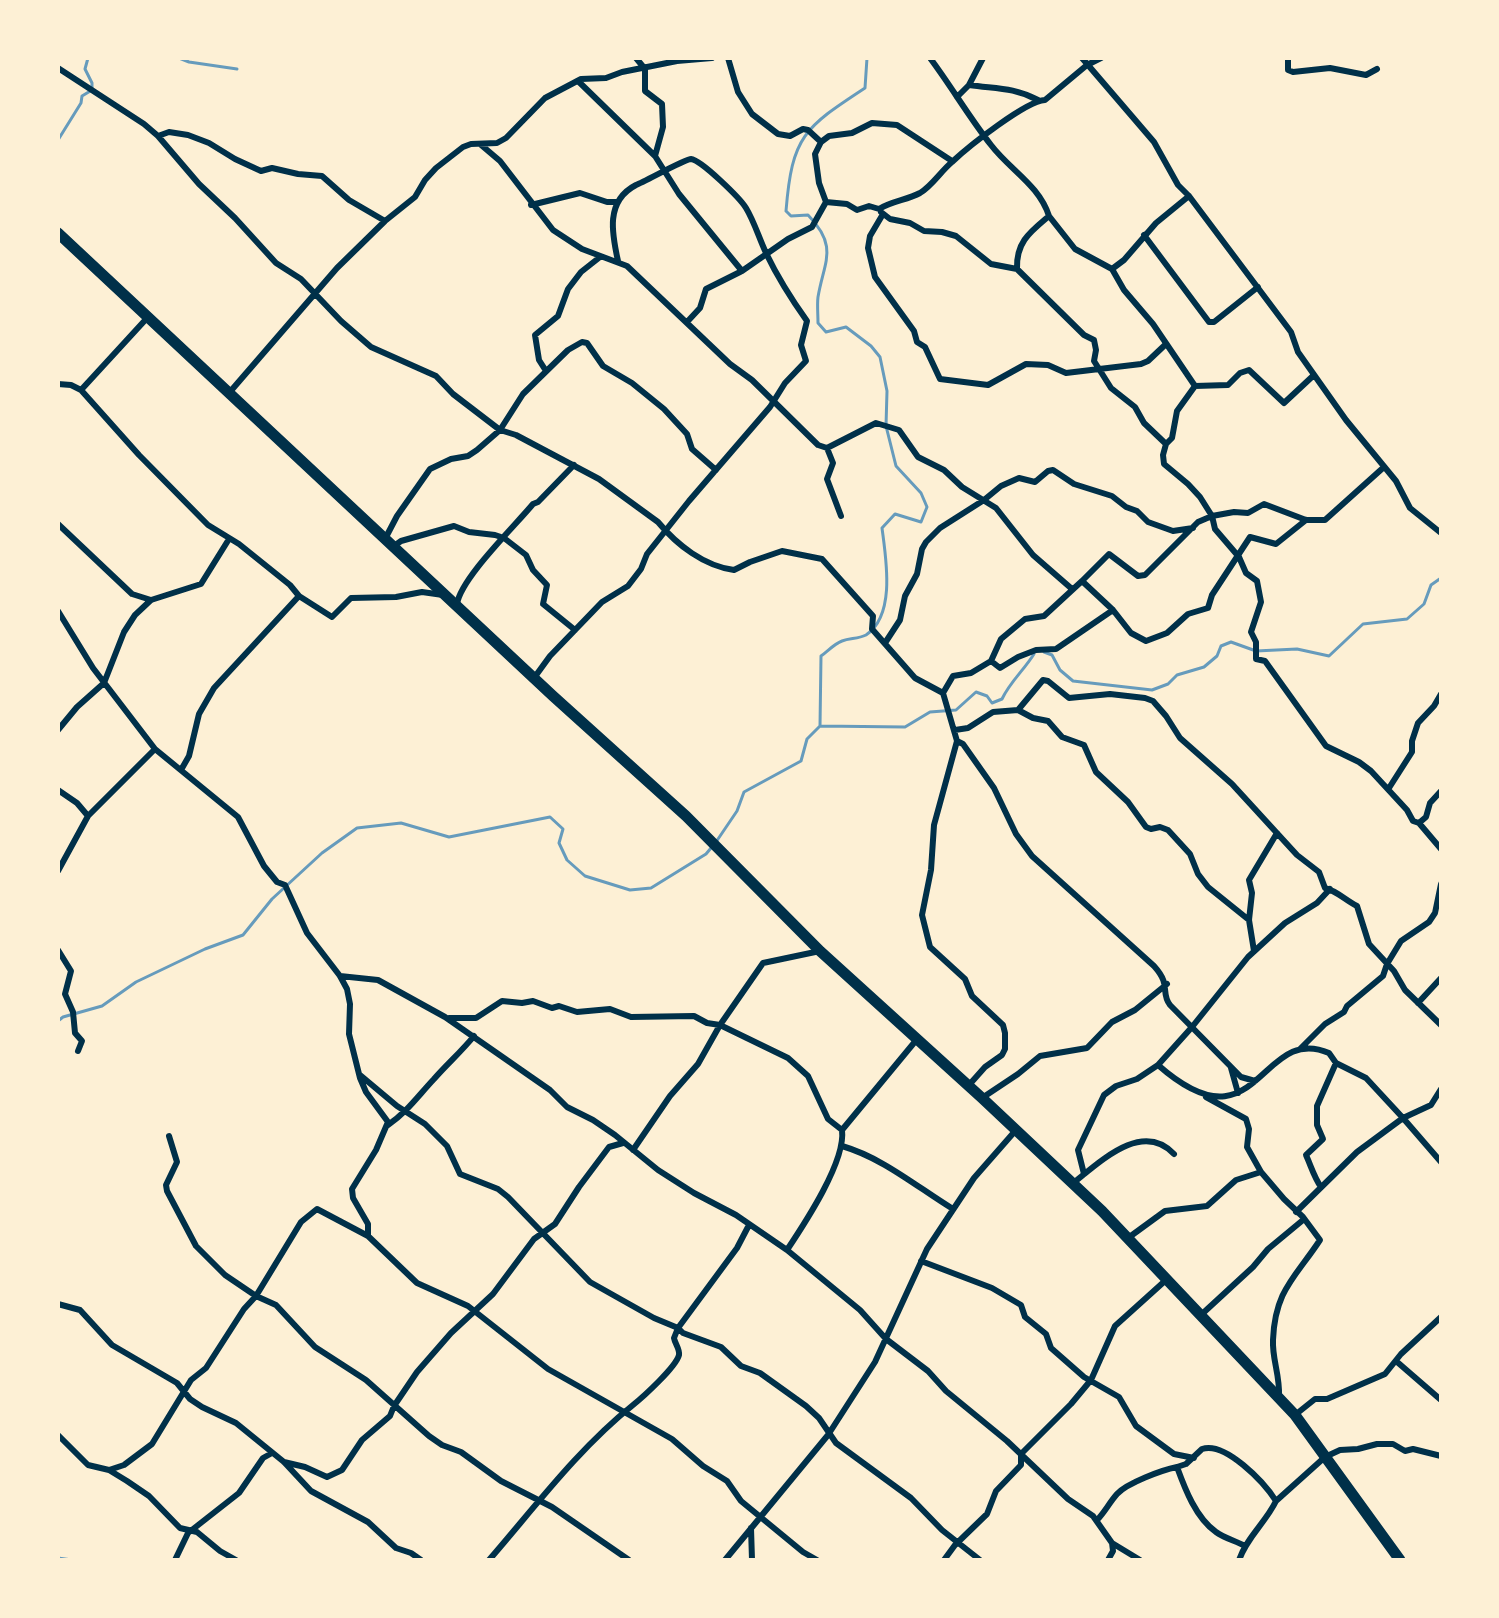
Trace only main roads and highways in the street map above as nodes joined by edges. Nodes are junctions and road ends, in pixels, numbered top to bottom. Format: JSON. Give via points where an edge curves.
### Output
{"nodes":[{"id":1,"x":58,"y":233,"type":"edge"},
{"id":2,"x":1400,"y":1560,"type":"edge"}],
"edges":[{"from":1,"to":2,"type":"highway","via":[[686,816],[820,951],[1128,1238],[1295,1415]]}]}
